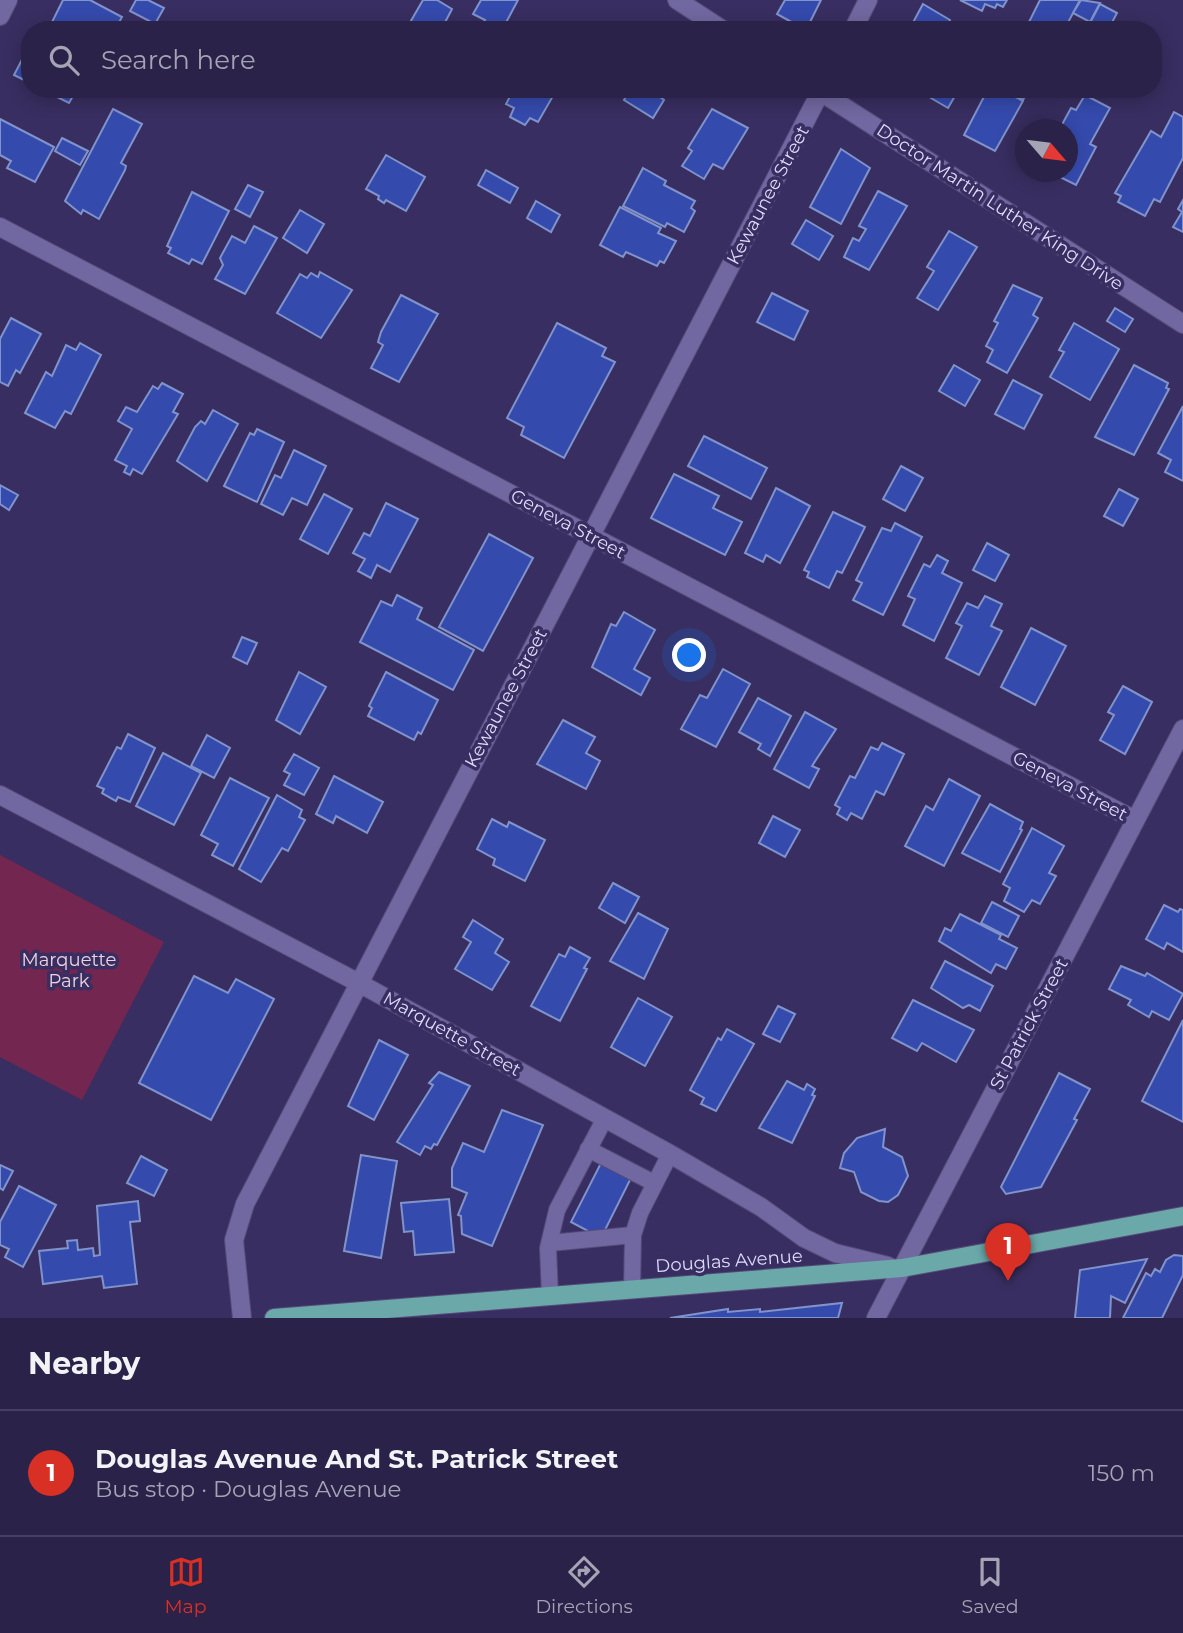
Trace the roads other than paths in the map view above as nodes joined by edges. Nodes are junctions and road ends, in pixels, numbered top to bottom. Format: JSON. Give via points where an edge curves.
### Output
{"nodes":[{"id":1,"x":8,"y":0,"type":"edge"},
{"id":2,"x":677,"y":0,"type":"edge"},
{"id":3,"x":868,"y":0,"type":"edge"},
{"id":4,"x":0,"y":16,"type":"edge"},
{"id":5,"x":709,"y":21,"type":"edge"},
{"id":6,"x":858,"y":21,"type":"edge"},
{"id":7,"x":816,"y":98,"type":"edge"},
{"id":8,"x":832,"y":98,"type":"edge"},
{"id":9,"x":0,"y":227,"type":"edge"},
{"id":10,"x":1183,"y":324,"type":"edge"},
{"id":11,"x":590,"y":536,"type":"junction"},
{"id":12,"x":1183,"y":729,"type":"edge"},
{"id":13,"x":0,"y":795,"type":"edge"},
{"id":14,"x":1135,"y":820,"type":"junction"},
{"id":15,"x":357,"y":982,"type":"junction"},
{"id":16,"x":605,"y":1118,"type":"junction"},
{"id":17,"x":588,"y":1149,"type":"junction"},
{"id":18,"x":670,"y":1154,"type":"junction"},
{"id":19,"x":654,"y":1183,"type":"junction"},
{"id":20,"x":1183,"y":1216,"type":"edge"},
{"id":21,"x":633,"y":1235,"type":"junction"},
{"id":22,"x":550,"y":1243,"type":"junction"},
{"id":23,"x":902,"y":1268,"type":"junction"},
{"id":24,"x":632,"y":1290,"type":"junction"},
{"id":25,"x":551,"y":1296,"type":"junction"},
{"id":26,"x":242,"y":1318,"type":"edge"},
{"id":27,"x":274,"y":1318,"type":"edge"},
{"id":28,"x":876,"y":1318,"type":"edge"}],
"edges":[{"from":1,"to":4,"type":"street"},
{"from":2,"to":5,"type":"street"},
{"from":3,"to":6,"type":"street"},
{"from":7,"to":11,"type":"street","name":"Kewaunee Street"},
{"from":8,"to":10,"type":"street","name":"Doctor Martin Luther King Drive"},
{"from":9,"to":11,"type":"street","name":"Geneva Street"},
{"from":11,"to":14,"type":"street","name":"Geneva Street"},
{"from":11,"to":15,"type":"street","name":"Kewaunee Street"},
{"from":12,"to":14,"type":"street","name":"St Patrick Street"},
{"from":13,"to":15,"type":"street","name":"Marquette Street"},
{"from":14,"to":23,"type":"street","name":"St Patrick Street"},
{"from":15,"to":16,"type":"street","name":"Marquette Street"},
{"from":15,"to":26,"type":"street","name":"Kewaunee Street","via":[[238,1221],[234,1246]]},
{"from":16,"to":17,"type":"lane"},
{"from":16,"to":18,"type":"street","name":"Marquette Street"},
{"from":17,"to":19,"type":"lane"},
{"from":17,"to":22,"type":"lane","via":[[557,1210]]},
{"from":18,"to":19,"type":"lane"},
{"from":18,"to":23,"type":"street","name":"Marquette Street","via":[[835,1254]]},
{"from":19,"to":21,"type":"lane"},
{"from":20,"to":23,"type":"main road","name":"Douglas Avenue"},
{"from":21,"to":22,"type":"lane"},
{"from":21,"to":24,"type":"lane"},
{"from":22,"to":25,"type":"lane"},
{"from":23,"to":24,"type":"main road","name":"Douglas Avenue"},
{"from":23,"to":28,"type":"street","name":"St Patrick Street"},
{"from":24,"to":25,"type":"main road","name":"Douglas Avenue"},
{"from":25,"to":27,"type":"main road","name":"Douglas Avenue"}]}
